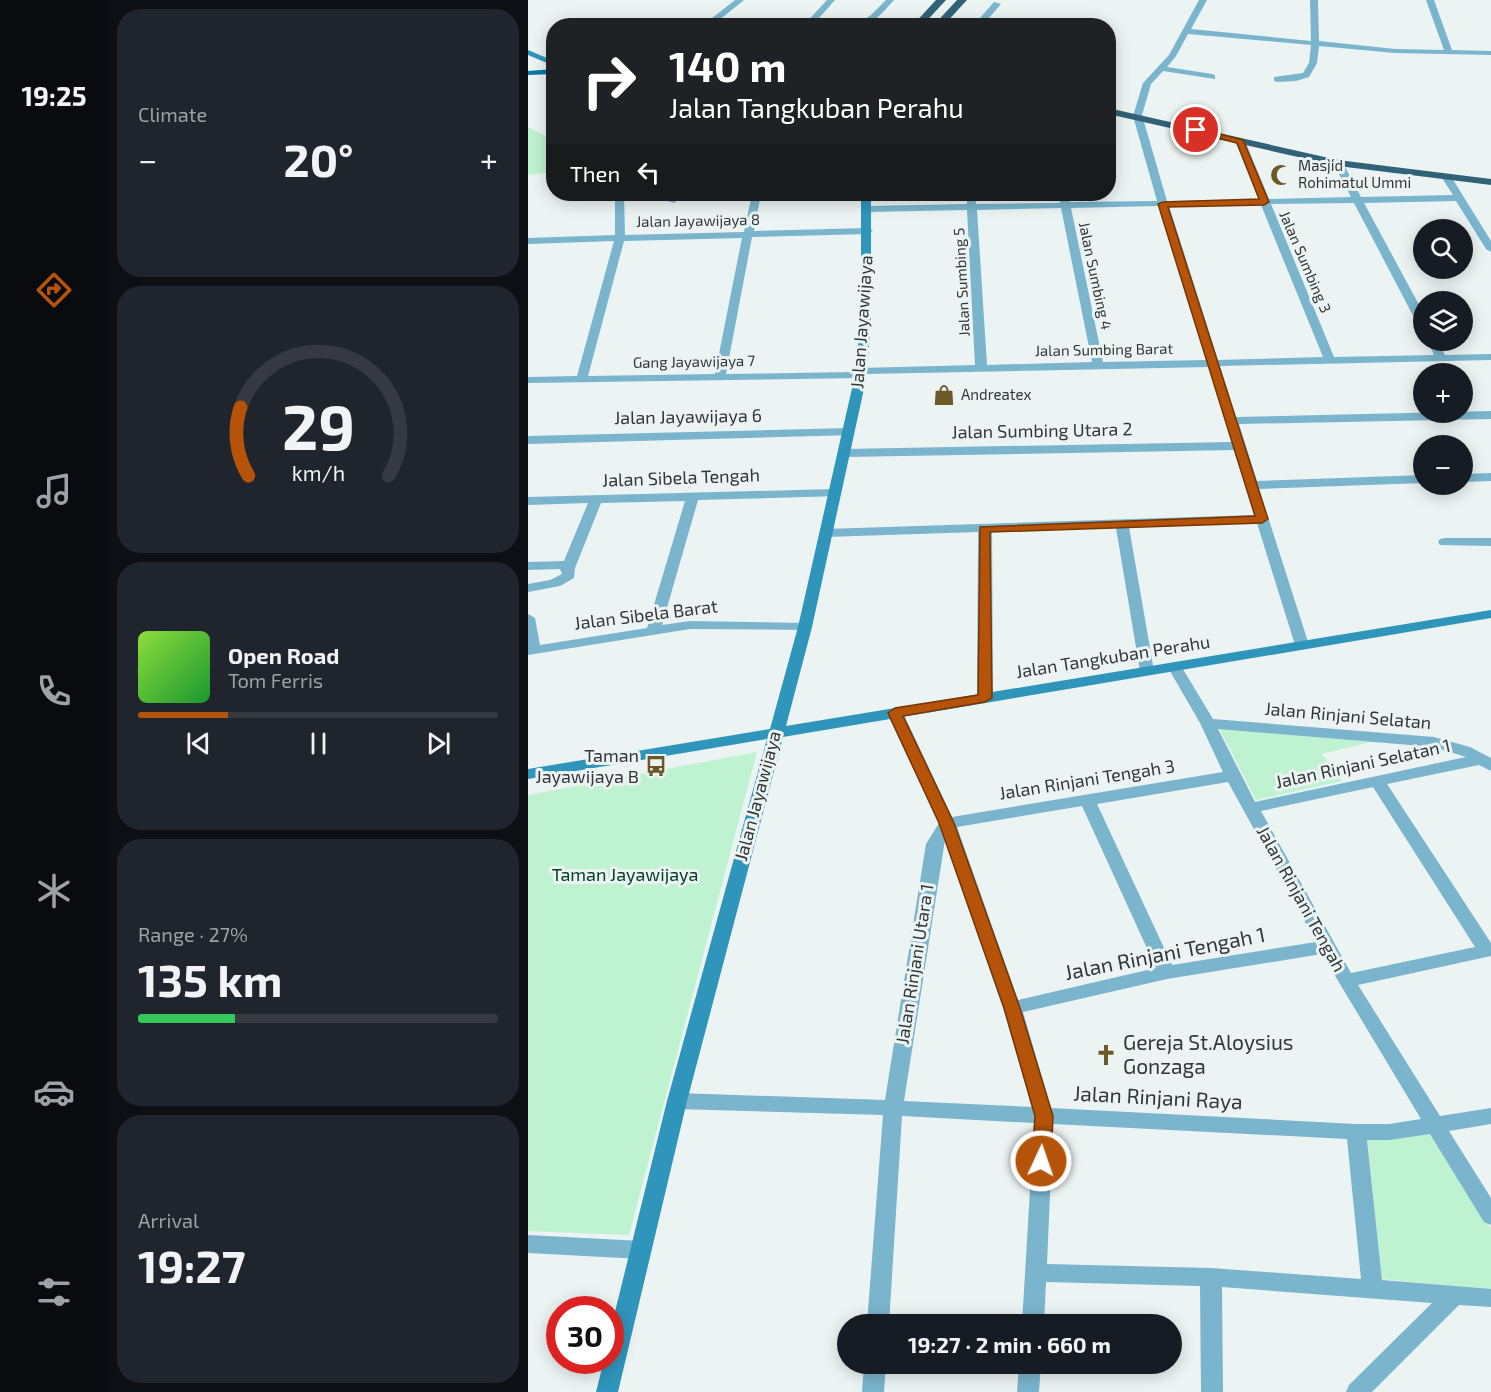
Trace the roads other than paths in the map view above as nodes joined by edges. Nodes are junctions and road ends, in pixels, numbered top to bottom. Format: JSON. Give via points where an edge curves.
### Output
{"nodes":[{"id":1,"x":595,"y":0,"type":"edge"},
{"id":2,"x":740,"y":0,"type":"edge"},
{"id":3,"x":831,"y":0,"type":"edge"},
{"id":4,"x":890,"y":0,"type":"edge"},
{"id":5,"x":941,"y":0,"type":"edge"},
{"id":6,"x":962,"y":0,"type":"edge"},
{"id":7,"x":1203,"y":0,"type":"edge"},
{"id":8,"x":1314,"y":0,"type":"edge"},
{"id":9,"x":1430,"y":0,"type":"edge"},
{"id":10,"x":604,"y":2,"type":"dead end"},
{"id":11,"x":997,"y":4,"type":"dead end"},
{"id":12,"x":716,"y":18,"type":"edge"},
{"id":13,"x":814,"y":18,"type":"edge"},
{"id":14,"x":872,"y":18,"type":"edge"},
{"id":15,"x":923,"y":18,"type":"edge"},
{"id":16,"x":945,"y":18,"type":"edge"},
{"id":17,"x":984,"y":18,"type":"edge"},
{"id":18,"x":1186,"y":31,"type":"junction"},
{"id":19,"x":1313,"y":42,"type":"junction"},
{"id":20,"x":528,"y":52,"type":"edge"},
{"id":21,"x":1449,"y":52,"type":"junction"},
{"id":22,"x":1491,"y":53,"type":"edge"},
{"id":23,"x":546,"y":60,"type":"edge"},
{"id":24,"x":1160,"y":68,"type":"junction"},
{"id":25,"x":546,"y":72,"type":"edge"},
{"id":26,"x":528,"y":73,"type":"edge"},
{"id":27,"x":1212,"y":77,"type":"dead end"},
{"id":28,"x":1277,"y":79,"type":"dead end"},
{"id":29,"x":1116,"y":113,"type":"edge"},
{"id":30,"x":1138,"y":117,"type":"junction"},
{"id":31,"x":1240,"y":141,"type":"junction"},
{"id":32,"x":1338,"y":163,"type":"junction"},
{"id":33,"x":1447,"y":178,"type":"junction"},
{"id":34,"x":1491,"y":182,"type":"edge"},
{"id":35,"x":1460,"y":198,"type":"junction"},
{"id":36,"x":1357,"y":199,"type":"junction"},
{"id":37,"x":619,"y":201,"type":"edge"},
{"id":38,"x":754,"y":201,"type":"edge"},
{"id":39,"x":866,"y":201,"type":"edge"},
{"id":40,"x":972,"y":201,"type":"edge"},
{"id":41,"x":1064,"y":201,"type":"edge"},
{"id":42,"x":1264,"y":202,"type":"junction"},
{"id":43,"x":1163,"y":204,"type":"junction"},
{"id":44,"x":1065,"y":206,"type":"junction"},
{"id":45,"x":973,"y":208,"type":"junction"},
{"id":46,"x":867,"y":209,"type":"junction"},
{"id":47,"x":868,"y":231,"type":"junction"},
{"id":48,"x":747,"y":235,"type":"junction"},
{"id":49,"x":620,"y":238,"type":"junction"},
{"id":50,"x":528,"y":241,"type":"edge"},
{"id":51,"x":1491,"y":249,"type":"edge"},
{"id":52,"x":1413,"y":304,"type":"edge"},
{"id":53,"x":1438,"y":351,"type":"edge"},
{"id":54,"x":1491,"y":357,"type":"edge"},
{"id":55,"x":1441,"y":358,"type":"junction"},
{"id":56,"x":1330,"y":360,"type":"junction"},
{"id":57,"x":1214,"y":363,"type":"junction"},
{"id":58,"x":1098,"y":365,"type":"junction"},
{"id":59,"x":981,"y":368,"type":"junction"},
{"id":60,"x":861,"y":373,"type":"junction"},
{"id":61,"x":720,"y":376,"type":"junction"},
{"id":62,"x":582,"y":378,"type":"junction"},
{"id":63,"x":528,"y":380,"type":"edge"},
{"id":64,"x":1491,"y":415,"type":"edge"},
{"id":65,"x":1233,"y":421,"type":"junction"},
{"id":66,"x":850,"y":432,"type":"junction"},
{"id":67,"x":528,"y":440,"type":"edge"},
{"id":68,"x":1240,"y":446,"type":"junction"},
{"id":69,"x":845,"y":453,"type":"junction"},
{"id":70,"x":1491,"y":477,"type":"edge"},
{"id":71,"x":1473,"y":478,"type":"edge"},
{"id":72,"x":1413,"y":479,"type":"edge"},
{"id":73,"x":1252,"y":485,"type":"junction"},
{"id":74,"x":834,"y":493,"type":"junction"},
{"id":75,"x":693,"y":495,"type":"junction"},
{"id":76,"x":596,"y":499,"type":"junction"},
{"id":77,"x":528,"y":501,"type":"edge"},
{"id":78,"x":1262,"y":519,"type":"junction"},
{"id":79,"x":1122,"y":524,"type":"junction"},
{"id":80,"x":984,"y":529,"type":"junction"},
{"id":81,"x":826,"y":533,"type":"junction"},
{"id":82,"x":1446,"y":542,"type":"dead end"},
{"id":83,"x":1491,"y":542,"type":"edge"},
{"id":84,"x":528,"y":566,"type":"edge"},
{"id":85,"x":568,"y":568,"type":"junction"},
{"id":86,"x":528,"y":588,"type":"edge"},
{"id":87,"x":1491,"y":614,"type":"edge"},
{"id":88,"x":528,"y":618,"type":"edge"},
{"id":89,"x":805,"y":627,"type":"junction"},
{"id":90,"x":652,"y":630,"type":"junction"},
{"id":91,"x":1302,"y":645,"type":"junction"},
{"id":92,"x":531,"y":650,"type":"edge"},
{"id":93,"x":1174,"y":666,"type":"junction"},
{"id":94,"x":1147,"y":671,"type":"junction"},
{"id":95,"x":985,"y":698,"type":"junction"},
{"id":96,"x":895,"y":713,"type":"junction"},
{"id":97,"x":1208,"y":723,"type":"junction"},
{"id":98,"x":774,"y":734,"type":"junction"},
{"id":99,"x":1487,"y":762,"type":"edge"},
{"id":100,"x":528,"y":774,"type":"edge"},
{"id":101,"x":1233,"y":776,"type":"junction"},
{"id":102,"x":1377,"y":782,"type":"junction"},
{"id":103,"x":1087,"y":800,"type":"junction"},
{"id":104,"x":1251,"y":808,"type":"junction"},
{"id":105,"x":947,"y":823,"type":"junction"},
{"id":106,"x":1327,"y":948,"type":"junction"},
{"id":107,"x":1489,"y":951,"type":"edge"},
{"id":108,"x":1167,"y":972,"type":"junction"},
{"id":109,"x":1346,"y":981,"type":"junction"},
{"id":110,"x":1012,"y":1008,"type":"junction"},
{"id":111,"x":677,"y":1101,"type":"junction"},
{"id":112,"x":893,"y":1108,"type":"junction"},
{"id":113,"x":1044,"y":1116,"type":"junction"},
{"id":114,"x":1491,"y":1116,"type":"edge"},
{"id":115,"x":1436,"y":1126,"type":"junction"},
{"id":116,"x":1356,"y":1132,"type":"junction"},
{"id":117,"x":1491,"y":1216,"type":"edge"},
{"id":118,"x":528,"y":1244,"type":"edge"},
{"id":119,"x":641,"y":1250,"type":"junction"},
{"id":120,"x":1036,"y":1273,"type":"junction"},
{"id":121,"x":1211,"y":1277,"type":"junction"},
{"id":122,"x":1372,"y":1287,"type":"junction"},
{"id":123,"x":1454,"y":1296,"type":"junction"},
{"id":124,"x":1491,"y":1298,"type":"edge"},
{"id":125,"x":879,"y":1314,"type":"edge"},
{"id":126,"x":1034,"y":1314,"type":"edge"},
{"id":127,"x":874,"y":1374,"type":"edge"},
{"id":128,"x":1029,"y":1374,"type":"edge"},
{"id":129,"x":607,"y":1392,"type":"edge"},
{"id":130,"x":873,"y":1392,"type":"edge"},
{"id":131,"x":1028,"y":1392,"type":"edge"},
{"id":132,"x":1212,"y":1392,"type":"edge"},
{"id":133,"x":1357,"y":1392,"type":"edge"}],
"edges":[{"from":1,"to":10,"type":"street"},
{"from":2,"to":12,"type":"street"},
{"from":3,"to":13,"type":"street"},
{"from":4,"to":14,"type":"street"},
{"from":5,"to":15,"type":"highway"},
{"from":6,"to":16,"type":"highway"},
{"from":7,"to":18,"type":"street"},
{"from":8,"to":19,"type":"street"},
{"from":9,"to":21,"type":"street"},
{"from":11,"to":17,"type":"street"},
{"from":18,"to":19,"type":"street"},
{"from":18,"to":24,"type":"street"},
{"from":19,"to":21,"type":"street"},
{"from":19,"to":28,"type":"street","via":[[1316,57],[1306,75]]},
{"from":20,"to":23,"type":"main road"},
{"from":21,"to":22,"type":"street"},
{"from":24,"to":27,"type":"street"},
{"from":24,"to":30,"type":"street","via":[[1147,83]]},
{"from":25,"to":26,"type":"main road"},
{"from":29,"to":30,"type":"highway"},
{"from":30,"to":31,"type":"highway"},
{"from":30,"to":43,"type":"street"},
{"from":31,"to":32,"type":"highway"},
{"from":31,"to":42,"type":"street","name":"Jalan Sumbing 3"},
{"from":32,"to":33,"type":"highway"},
{"from":32,"to":36,"type":"street"},
{"from":33,"to":34,"type":"highway"},
{"from":33,"to":35,"type":"street"},
{"from":35,"to":36,"type":"street"},
{"from":35,"to":51,"type":"street"},
{"from":36,"to":42,"type":"street"},
{"from":36,"to":52,"type":"street"},
{"from":37,"to":49,"type":"street"},
{"from":38,"to":48,"type":"street"},
{"from":39,"to":46,"type":"main road","name":"Jalan Jayawijaya"},
{"from":40,"to":45,"type":"street","name":"Jalan Sumbing 5"},
{"from":41,"to":44,"type":"street","name":"Jalan Sumbing 4"},
{"from":42,"to":43,"type":"street"},
{"from":42,"to":56,"type":"street","name":"Jalan Sumbing 3"},
{"from":43,"to":44,"type":"street"},
{"from":43,"to":57,"type":"street"},
{"from":44,"to":45,"type":"street"},
{"from":44,"to":58,"type":"street","name":"Jalan Sumbing 4"},
{"from":45,"to":46,"type":"street"},
{"from":45,"to":59,"type":"street","name":"Jalan Sumbing 5"},
{"from":46,"to":47,"type":"main road","name":"Jalan Jayawijaya"},
{"from":47,"to":48,"type":"street","name":"Jalan Jayawijaya 8"},
{"from":47,"to":60,"type":"main road","name":"Jalan Jayawijaya"},
{"from":48,"to":49,"type":"street","name":"Jalan Jayawijaya 8"},
{"from":48,"to":61,"type":"street"},
{"from":49,"to":50,"type":"street","name":"Jalan Jayawijaya 8"},
{"from":49,"to":62,"type":"street"},
{"from":53,"to":55,"type":"street"},
{"from":54,"to":55,"type":"street","name":"Jalan Sumbing Barat"},
{"from":55,"to":56,"type":"street","name":"Jalan Sumbing Barat"},
{"from":56,"to":57,"type":"street","name":"Jalan Sumbing Barat"},
{"from":57,"to":58,"type":"street","name":"Jalan Sumbing Barat"},
{"from":57,"to":65,"type":"street"},
{"from":58,"to":59,"type":"street","name":"Jalan Sumbing Barat"},
{"from":59,"to":60,"type":"street","name":"Jalan Sumbing Barat"},
{"from":60,"to":61,"type":"street","name":"Gang Jayawijaya 7"},
{"from":60,"to":66,"type":"main road","name":"Jalan Jayawijaya"},
{"from":61,"to":62,"type":"street","name":"Gang Jayawijaya 7"},
{"from":62,"to":63,"type":"street","name":"Gang Jayawijaya 7"},
{"from":64,"to":65,"type":"street"},
{"from":65,"to":68,"type":"street"},
{"from":66,"to":67,"type":"street","name":"Jalan Jayawijaya 6"},
{"from":66,"to":69,"type":"main road","name":"Jalan Jayawijaya"},
{"from":68,"to":69,"type":"street","name":"Jalan Sumbing Utara 2"},
{"from":68,"to":73,"type":"street"},
{"from":69,"to":74,"type":"main road","name":"Jalan Jayawijaya"},
{"from":70,"to":71,"type":"street"},
{"from":72,"to":73,"type":"street"},
{"from":73,"to":78,"type":"street"},
{"from":74,"to":75,"type":"street","name":"Jalan Sibela Tengah"},
{"from":74,"to":81,"type":"main road","name":"Jalan Jayawijaya"},
{"from":75,"to":76,"type":"street","name":"Jalan Sibela Tengah"},
{"from":75,"to":90,"type":"street"},
{"from":76,"to":77,"type":"street","name":"Jalan Sibela Tengah"},
{"from":76,"to":85,"type":"street"},
{"from":78,"to":79,"type":"street"},
{"from":78,"to":91,"type":"street"},
{"from":79,"to":80,"type":"street"},
{"from":79,"to":94,"type":"street"},
{"from":80,"to":81,"type":"street"},
{"from":80,"to":95,"type":"street"},
{"from":81,"to":89,"type":"main road","name":"Jalan Jayawijaya"},
{"from":82,"to":83,"type":"street"},
{"from":84,"to":85,"type":"street"},
{"from":85,"to":86,"type":"street","via":[[569,575],[564,581]]},
{"from":87,"to":91,"type":"main road","name":"Jalan Tangkuban Perahu"},
{"from":88,"to":92,"type":"street"},
{"from":89,"to":90,"type":"street","name":"Jalan Sibela Barat","via":[[724,624]]},
{"from":89,"to":98,"type":"main road","name":"Jalan Jayawijaya"},
{"from":90,"to":92,"type":"street","name":"Jalan Sibela Barat"},
{"from":91,"to":93,"type":"main road","name":"Jalan Tangkuban Perahu"},
{"from":93,"to":94,"type":"main road","name":"Jalan Tangkuban Perahu"},
{"from":93,"to":97,"type":"street","name":"Jalan Rinjani Tengah"},
{"from":94,"to":95,"type":"main road","name":"Jalan Tangkuban Perahu"},
{"from":95,"to":96,"type":"main road","name":"Jalan Tangkuban Perahu"},
{"from":96,"to":98,"type":"main road","name":"Jalan Tangkuban Perahu"},
{"from":96,"to":105,"type":"street"},
{"from":97,"to":99,"type":"street","name":"Jalan Rinjani Selatan","via":[[1434,742]]},
{"from":97,"to":101,"type":"street","name":"Jalan Rinjani Tengah"},
{"from":98,"to":100,"type":"main road","name":"Jalan Tangkuban Perahu"},
{"from":98,"to":111,"type":"main road","name":"Jalan Jayawijaya"},
{"from":99,"to":102,"type":"street","name":"Jalan Rinjani Selatan 1"},
{"from":101,"to":103,"type":"street","name":"Jalan Rinjani Tengah 3"},
{"from":101,"to":104,"type":"street","name":"Jalan Rinjani Tengah"},
{"from":102,"to":104,"type":"street","name":"Jalan Rinjani Selatan 1"},
{"from":102,"to":107,"type":"street"},
{"from":103,"to":105,"type":"street","name":"Jalan Rinjani Tengah 3"},
{"from":103,"to":108,"type":"street"},
{"from":104,"to":106,"type":"street","name":"Jalan Rinjani Tengah"},
{"from":105,"to":110,"type":"street"},
{"from":105,"to":112,"type":"street","name":"Jalan Rinjani Utara 1","via":[[934,844]]},
{"from":106,"to":108,"type":"street","name":"Jalan Rinjani Tengah 1"},
{"from":106,"to":109,"type":"street","name":"Jalan Rinjani Tengah"},
{"from":107,"to":109,"type":"street"},
{"from":108,"to":110,"type":"street","name":"Jalan Rinjani Tengah 1"},
{"from":109,"to":115,"type":"street","name":"Jalan Rinjani Tengah"},
{"from":110,"to":113,"type":"street"},
{"from":111,"to":112,"type":"street","name":"Jalan Rinjani Raya"},
{"from":111,"to":119,"type":"main road","name":"Jalan Jayawijaya"},
{"from":112,"to":113,"type":"street","name":"Jalan Rinjani Raya"},
{"from":112,"to":125,"type":"street","name":"Jalan Rinjani Utara 1"},
{"from":113,"to":116,"type":"street","name":"Jalan Rinjani Raya"},
{"from":113,"to":120,"type":"street"},
{"from":114,"to":115,"type":"street","name":"Jalan Rinjani Raya"},
{"from":115,"to":116,"type":"street","name":"Jalan Rinjani Raya"},
{"from":115,"to":117,"type":"street","name":"Jalan Rinjani Tengah"},
{"from":116,"to":122,"type":"street"},
{"from":118,"to":119,"type":"street"},
{"from":119,"to":129,"type":"main road","name":"Jalan Jayawijaya"},
{"from":120,"to":121,"type":"street"},
{"from":120,"to":126,"type":"street"},
{"from":121,"to":122,"type":"street"},
{"from":121,"to":132,"type":"street"},
{"from":122,"to":123,"type":"street"},
{"from":123,"to":124,"type":"street"},
{"from":123,"to":133,"type":"street"},
{"from":127,"to":130,"type":"street"},
{"from":128,"to":131,"type":"street"}]}
